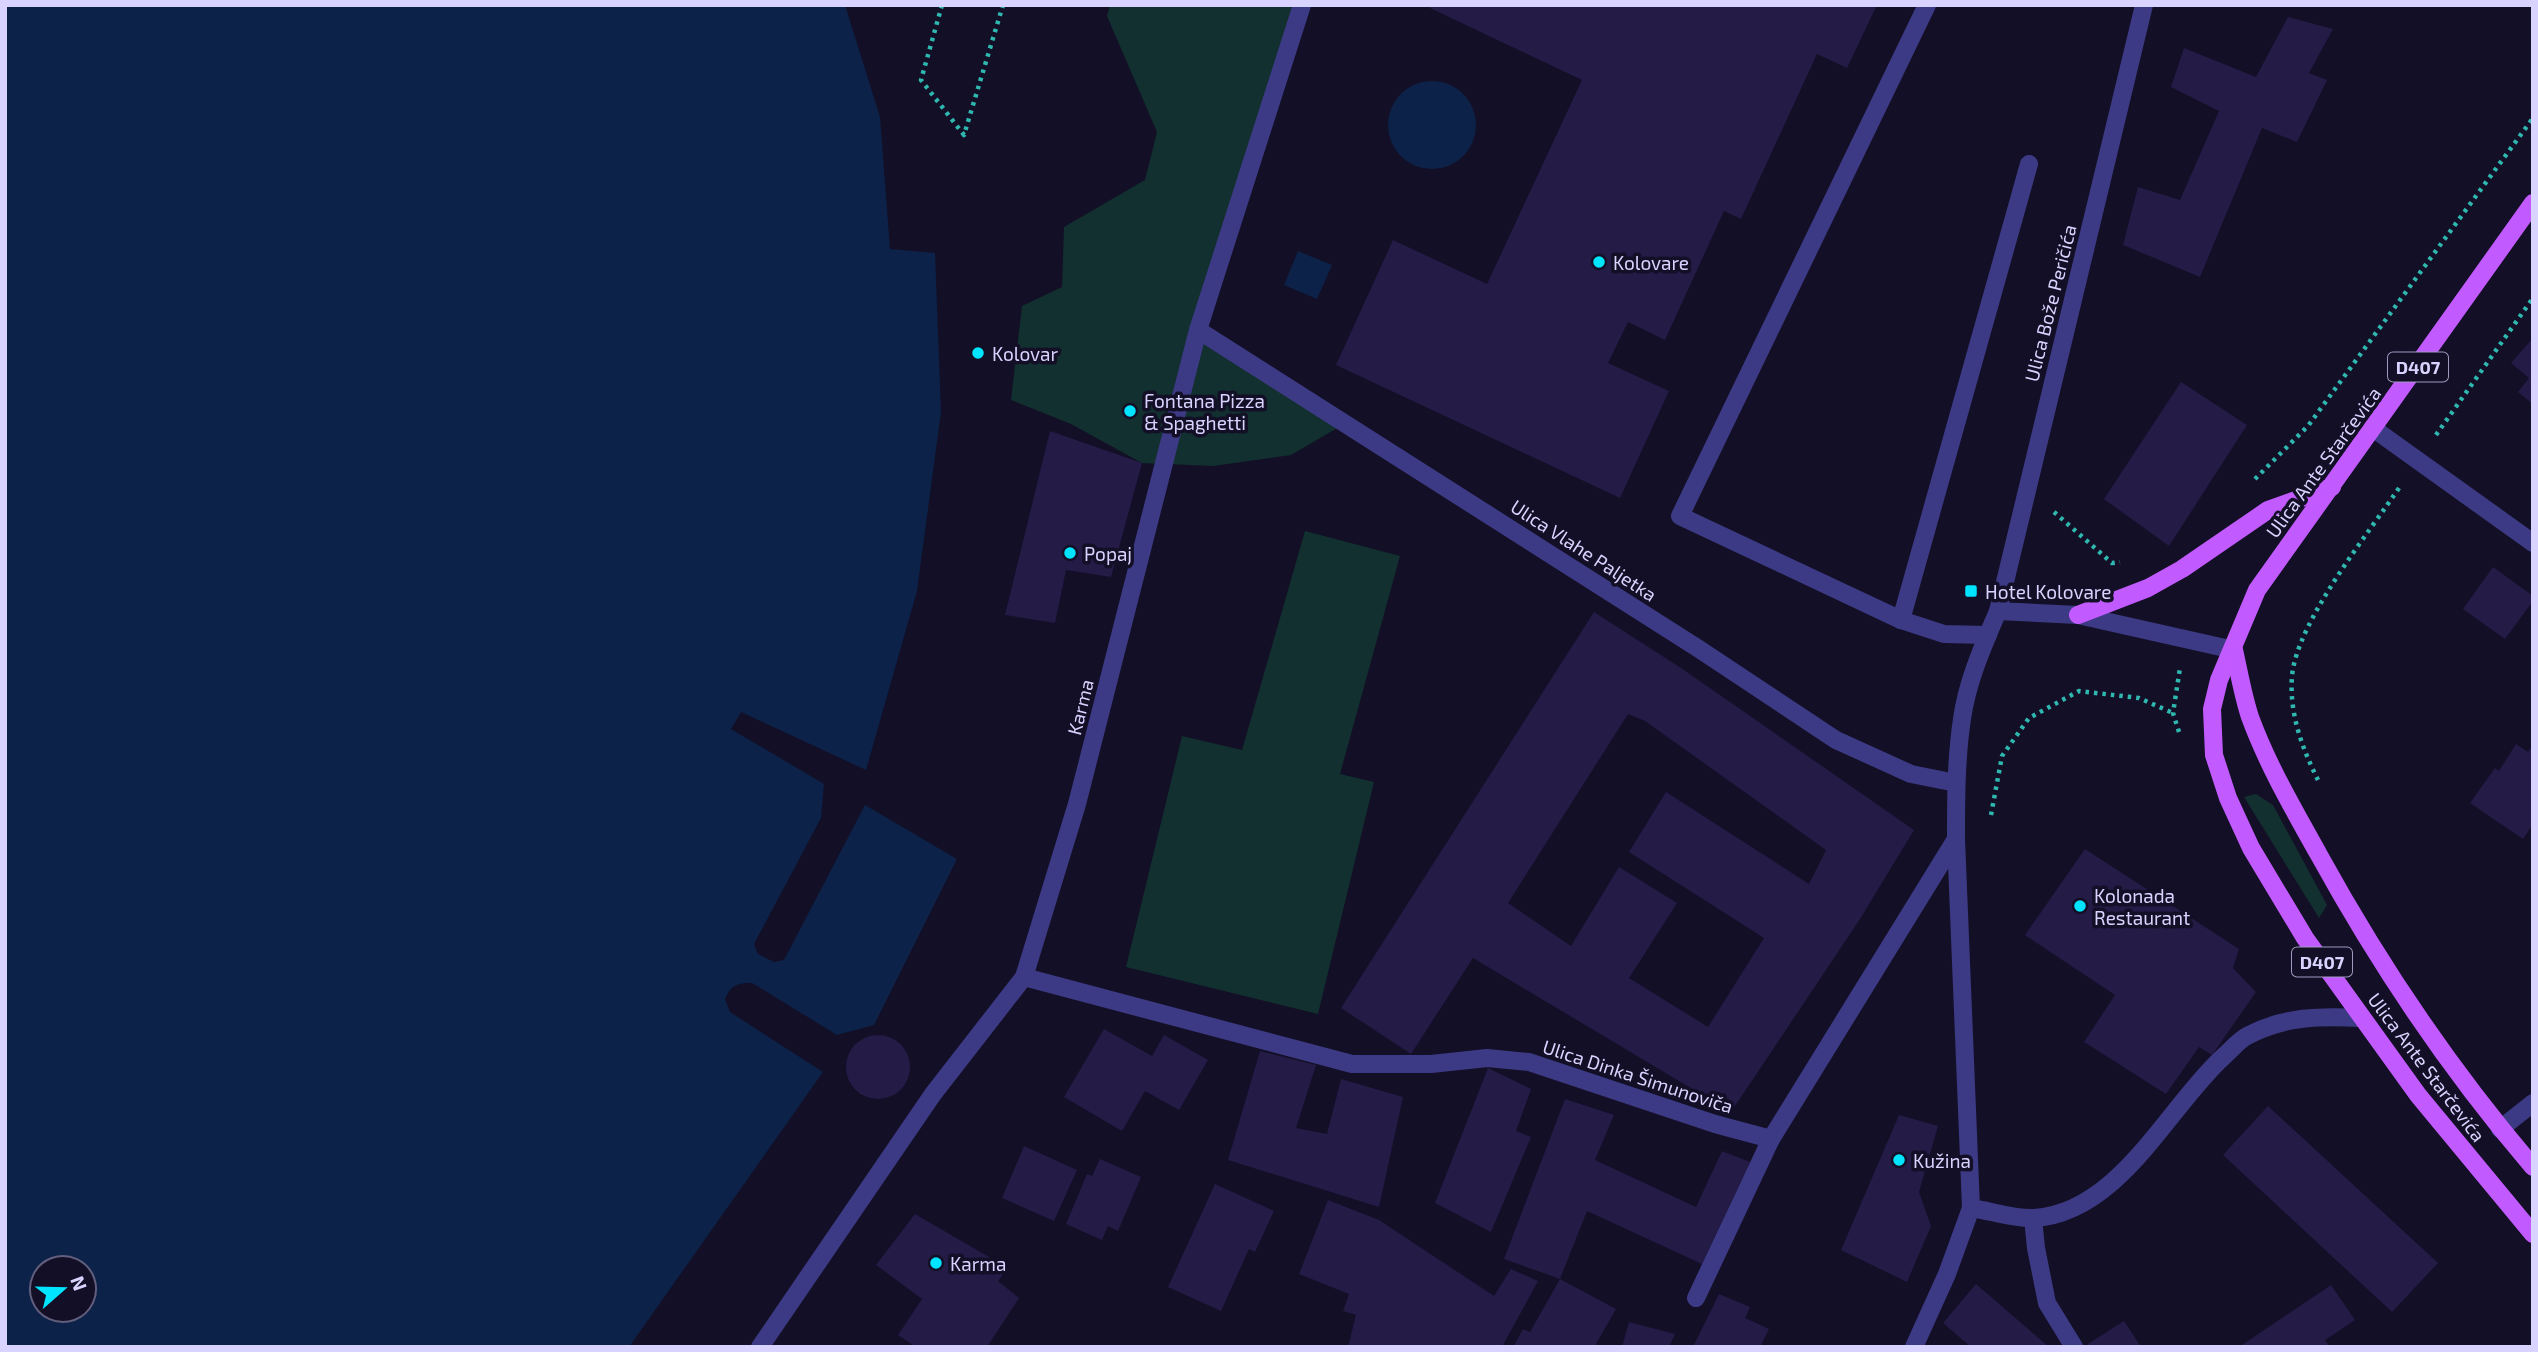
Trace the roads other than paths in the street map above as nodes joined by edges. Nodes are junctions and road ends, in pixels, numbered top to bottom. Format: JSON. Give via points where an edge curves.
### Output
{"nodes":[{"id":1,"x":1302,"y":5,"type":"edge"},
{"id":2,"x":1927,"y":5,"type":"edge"},
{"id":3,"x":2144,"y":5,"type":"edge"},
{"id":4,"x":2029,"y":164,"type":"dead end"},
{"id":5,"x":2533,"y":204,"type":"edge"},
{"id":6,"x":1198,"y":330,"type":"junction"},
{"id":7,"x":2374,"y":429,"type":"junction"},
{"id":8,"x":2332,"y":487,"type":"junction"},
{"id":9,"x":2533,"y":543,"type":"edge"},
{"id":10,"x":1998,"y":611,"type":"junction"},
{"id":11,"x":2078,"y":615,"type":"junction"},
{"id":12,"x":1901,"y":620,"type":"junction"},
{"id":13,"x":1988,"y":635,"type":"junction"},
{"id":14,"x":2234,"y":650,"type":"junction"},
{"id":15,"x":1956,"y":783,"type":"junction"},
{"id":16,"x":1956,"y":839,"type":"junction"},
{"id":17,"x":1024,"y":976,"type":"junction"},
{"id":18,"x":2361,"y":1018,"type":"junction"},
{"id":19,"x":2533,"y":1104,"type":"edge"},
{"id":20,"x":2500,"y":1129,"type":"junction"},
{"id":21,"x":1771,"y":1139,"type":"junction"},
{"id":22,"x":2533,"y":1167,"type":"edge"},
{"id":23,"x":1971,"y":1208,"type":"junction"},
{"id":24,"x":2034,"y":1218,"type":"junction"},
{"id":25,"x":2533,"y":1234,"type":"edge"},
{"id":26,"x":1696,"y":1298,"type":"dead end"},
{"id":27,"x":760,"y":1347,"type":"edge"},
{"id":28,"x":1914,"y":1347,"type":"edge"},
{"id":29,"x":2074,"y":1347,"type":"edge"}],
"edges":[{"from":1,"to":6,"type":"street"},
{"from":2,"to":12,"type":"street","via":[[1680,516]]},
{"from":3,"to":10,"type":"street","name":"Ulica Bože Peričića"},
{"from":4,"to":12,"type":"street"},
{"from":5,"to":7,"type":"main road","name":"Ulica Ante Starčevića","number":"D407"},
{"from":6,"to":15,"type":"street","name":"Ulica Vlahe Paljetka","via":[[1836,740],[1910,774]]},
{"from":6,"to":17,"type":"street","name":"Karma","via":[[1077,804]]},
{"from":7,"to":8,"type":"main road","name":"Ulica Ante Starčevića","number":"D407"},
{"from":7,"to":9,"type":"street"},
{"from":8,"to":11,"type":"main road","via":[[2268,510],[2148,588]]},
{"from":8,"to":14,"type":"main road","name":"Ulica Ante Starčevića","number":"D407","via":[[2257,590]]},
{"from":10,"to":11,"type":"street"},
{"from":10,"to":13,"type":"street","name":"Ulica Bože Peričića"},
{"from":11,"to":14,"type":"street"},
{"from":12,"to":13,"type":"street","via":[[1944,634]]},
{"from":13,"to":15,"type":"street","name":"Ulica Bože Peričića","via":[[1962,718]]},
{"from":14,"to":18,"type":"main road","name":"Ulica Ante Starčevića","number":"D407","via":[[2212,709],[2214,755],[2228,798],[2251,848],[2305,938]]},
{"from":14,"to":20,"type":"main road","name":"Ulica Ante Starčevića","number":"D407","via":[[2250,716],[2275,778],[2367,938]]},
{"from":15,"to":16,"type":"street","name":"Ulica Bože Peričića"},
{"from":16,"to":21,"type":"street"},
{"from":16,"to":23,"type":"street","name":"Ulica Bože Peričića"},
{"from":17,"to":21,"type":"street","name":"Ulica Dinka Šimunoviča","via":[[1352,1064],[1431,1064],[1487,1058],[1529,1062],[1715,1125]]},
{"from":17,"to":27,"type":"street","name":"Karma","via":[[933,1094]]},
{"from":18,"to":24,"type":"street","via":[[2311,1016],[2246,1036],[2205,1073],[2153,1142],[2113,1181],[2069,1210]]},
{"from":18,"to":25,"type":"main road","name":"Ulica Ante Starčevića","number":"D407"},
{"from":19,"to":20,"type":"street"},
{"from":20,"to":22,"type":"main road","name":"Ulica Ante Starčevića","number":"D407"},
{"from":21,"to":26,"type":"street"},
{"from":23,"to":24,"type":"street"},
{"from":23,"to":28,"type":"street"},
{"from":24,"to":29,"type":"street","via":[[2047,1303]]}]}
